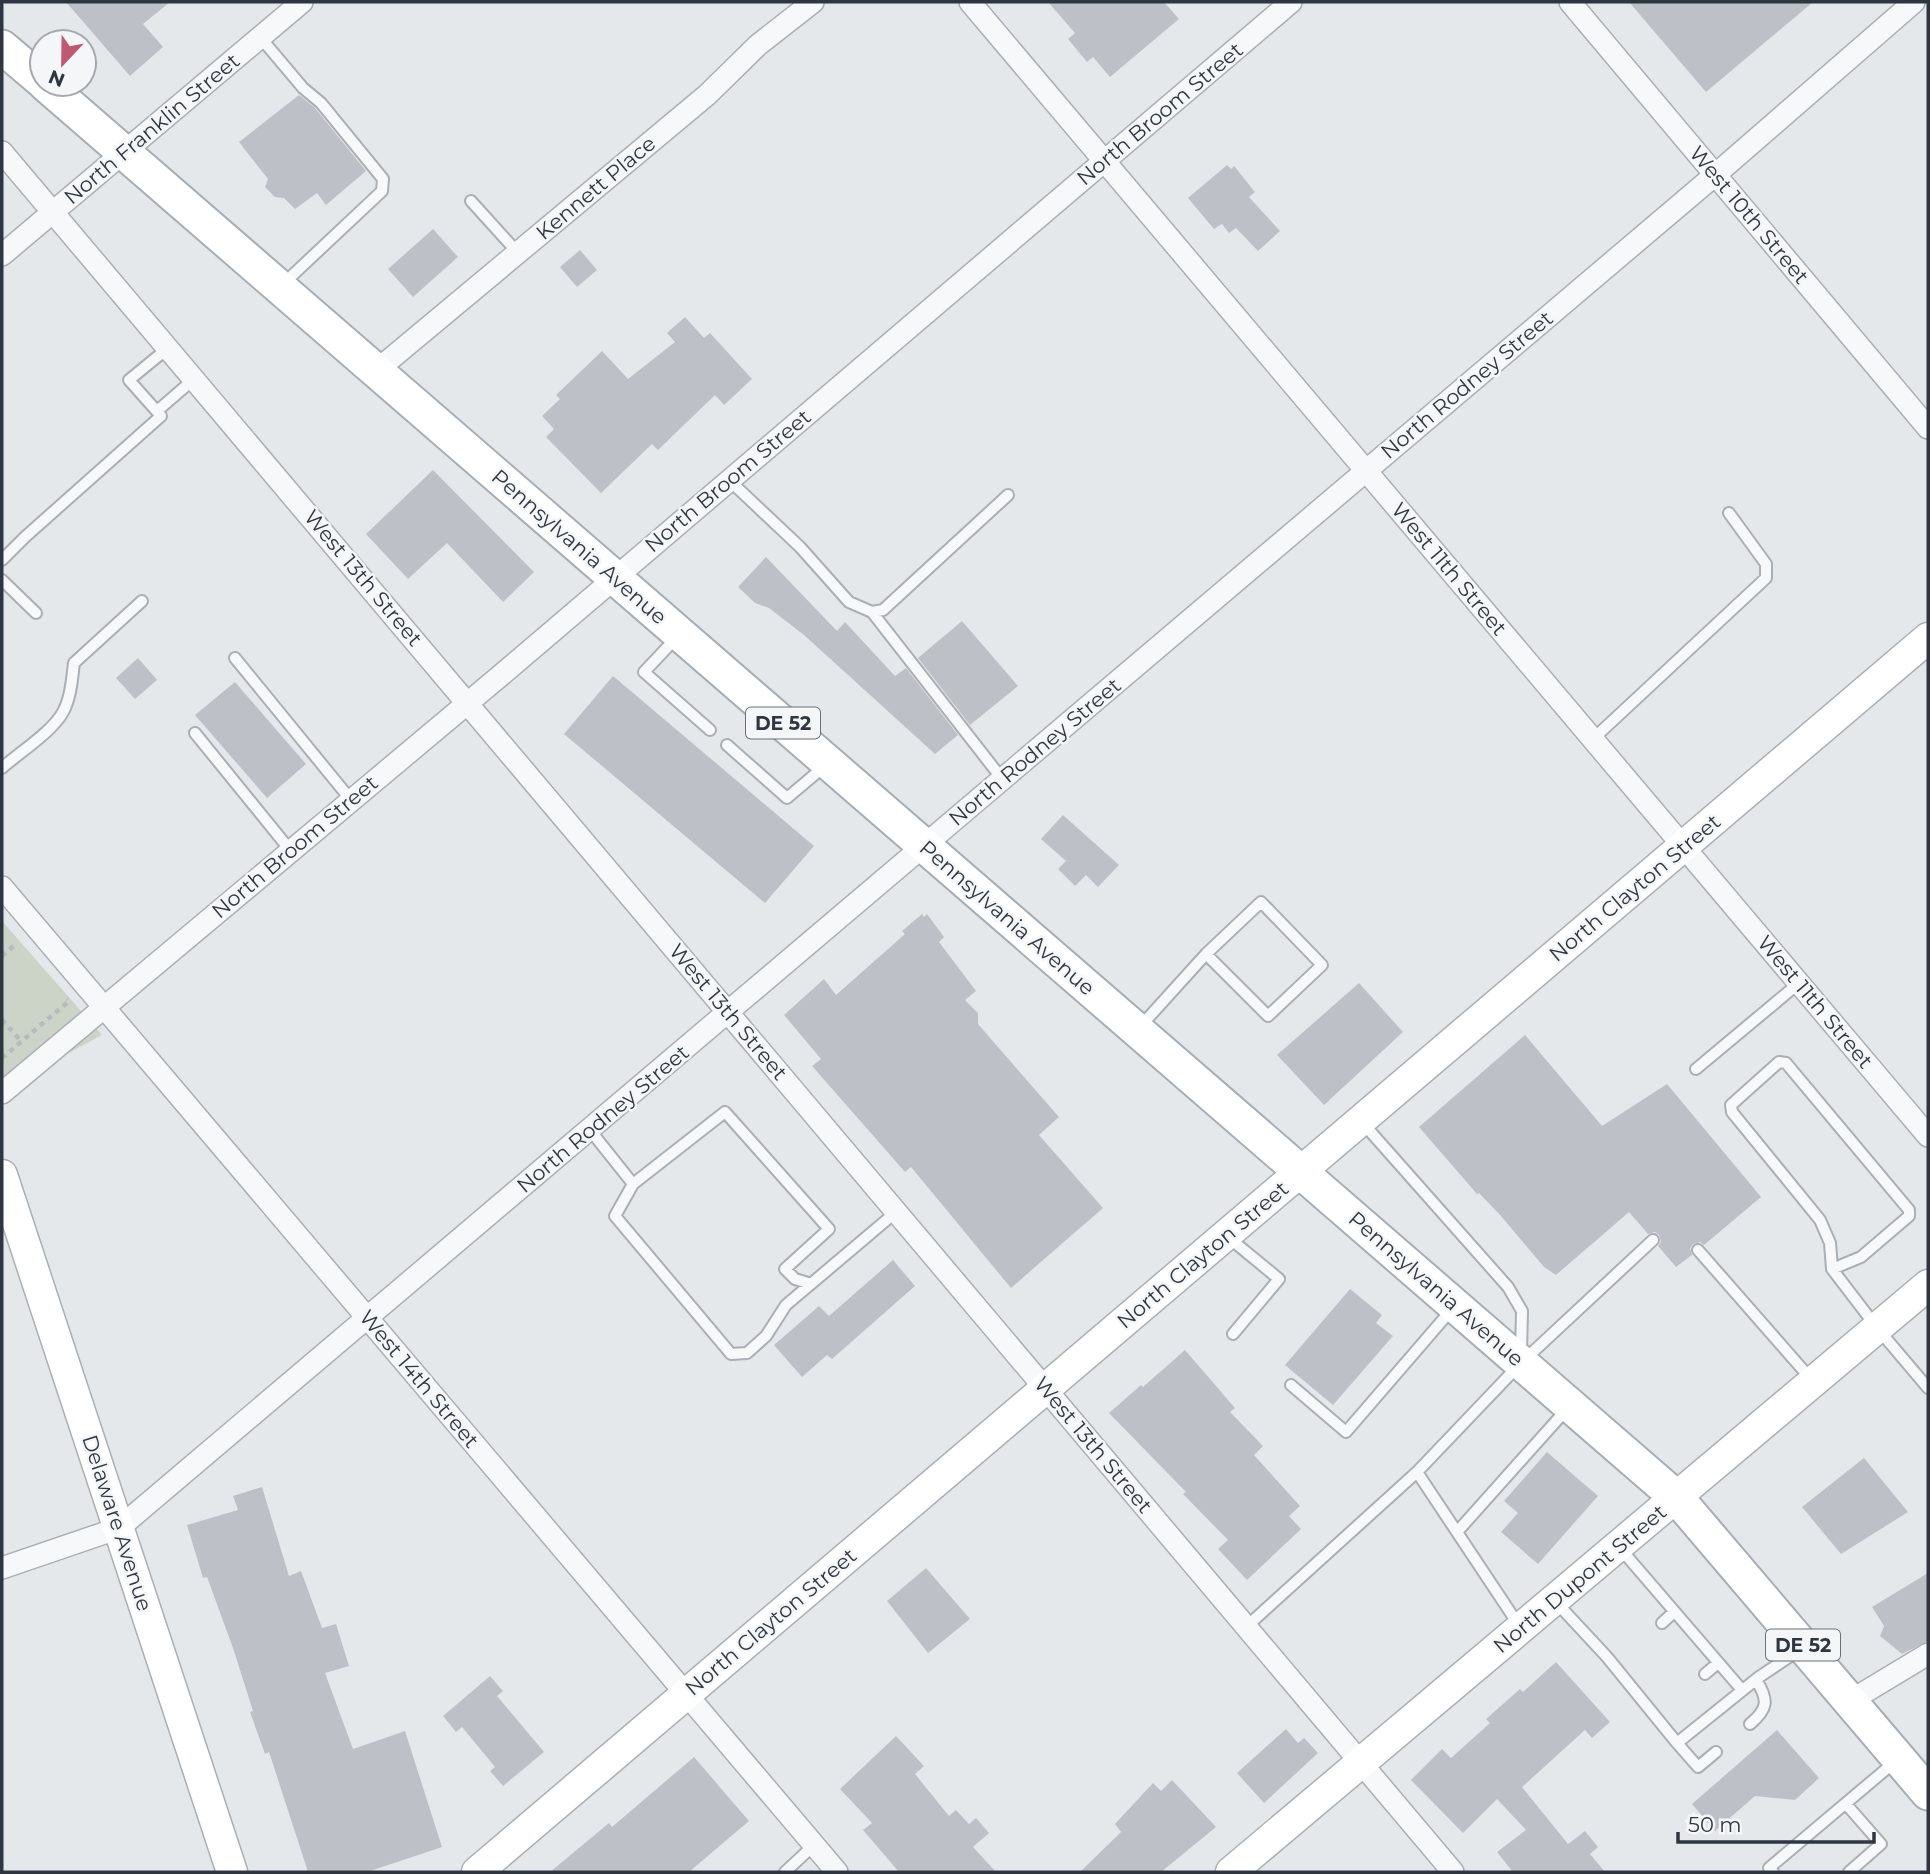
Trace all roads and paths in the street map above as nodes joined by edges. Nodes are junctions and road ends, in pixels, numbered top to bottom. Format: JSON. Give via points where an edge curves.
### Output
{"nodes":[{"id":1,"x":302,"y":2,"type":"edge"},
{"id":2,"x":813,"y":2,"type":"edge"},
{"id":3,"x":970,"y":2,"type":"edge"},
{"id":4,"x":1291,"y":2,"type":"edge"},
{"id":5,"x":1570,"y":2,"type":"edge"},
{"id":6,"x":1906,"y":4,"type":"edge"},
{"id":7,"x":260,"y":37,"type":"junction"},
{"id":8,"x":2,"y":47,"type":"edge"},
{"id":9,"x":28,"y":70,"type":"edge"},
{"id":10,"x":60,"y":98,"type":"edge"},
{"id":11,"x":2,"y":152,"type":"edge"},
{"id":12,"x":124,"y":153,"type":"junction"},
{"id":13,"x":1104,"y":161,"type":"junction"},
{"id":14,"x":1715,"y":175,"type":"junction"},
{"id":15,"x":471,"y":201,"type":"dead end"},
{"id":16,"x":54,"y":212,"type":"junction"},
{"id":17,"x":518,"y":253,"type":"junction"},
{"id":18,"x":2,"y":255,"type":"edge"},
{"id":19,"x":280,"y":287,"type":"junction"},
{"id":20,"x":168,"y":348,"type":"junction"},
{"id":21,"x":376,"y":371,"type":"junction"},
{"id":22,"x":194,"y":379,"type":"junction"},
{"id":23,"x":157,"y":411,"type":"junction"},
{"id":24,"x":1928,"y":428,"type":"edge"},
{"id":25,"x":1366,"y":471,"type":"junction"},
{"id":26,"x":729,"y":480,"type":"junction"},
{"id":27,"x":1008,"y":495,"type":"dead end"},
{"id":28,"x":1730,"y":513,"type":"dead end"},
{"id":29,"x":2,"y":560,"type":"edge"},
{"id":30,"x":614,"y":578,"type":"junction"},
{"id":31,"x":2,"y":580,"type":"edge"},
{"id":32,"x":142,"y":601,"type":"dead end"},
{"id":33,"x":872,"y":612,"type":"junction"},
{"id":34,"x":36,"y":614,"type":"dead end"},
{"id":35,"x":680,"y":634,"type":"junction"},
{"id":36,"x":1928,"y":638,"type":"edge"},
{"id":37,"x":235,"y":658,"type":"dead end"},
{"id":38,"x":467,"y":702,"type":"junction"},
{"id":39,"x":710,"y":730,"type":"dead end"},
{"id":40,"x":195,"y":733,"type":"dead end"},
{"id":41,"x":1592,"y":738,"type":"junction"},
{"id":42,"x":727,"y":745,"type":"dead end"},
{"id":43,"x":829,"y":763,"type":"junction"},
{"id":44,"x":2,"y":768,"type":"edge"},
{"id":45,"x":1003,"y":780,"type":"junction"},
{"id":46,"x":351,"y":800,"type":"junction"},
{"id":47,"x":925,"y":846,"type":"junction"},
{"id":48,"x":1683,"y":846,"type":"junction"},
{"id":49,"x":290,"y":850,"type":"junction"},
{"id":50,"x":2,"y":887,"type":"edge"},
{"id":51,"x":17,"y":943,"type":"dead end"},
{"id":52,"x":1206,"y":954,"type":"junction"},
{"id":53,"x":2,"y":956,"type":"edge"},
{"id":54,"x":1799,"y":983,"type":"junction"},
{"id":55,"x":66,"y":1003,"type":"dead end"},
{"id":56,"x":104,"y":1007,"type":"junction"},
{"id":57,"x":728,"y":1013,"type":"junction"},
{"id":58,"x":2,"y":1020,"type":"edge"},
{"id":59,"x":1137,"y":1030,"type":"junction"},
{"id":60,"x":22,"y":1042,"type":"junction"},
{"id":61,"x":2,"y":1058,"type":"edge"},
{"id":62,"x":1696,"y":1069,"type":"dead end"},
{"id":63,"x":2,"y":1093,"type":"edge"},
{"id":64,"x":1361,"y":1121,"type":"junction"},
{"id":65,"x":590,"y":1130,"type":"junction"},
{"id":66,"x":1928,"y":1136,"type":"edge"},
{"id":67,"x":1301,"y":1172,"type":"junction"},
{"id":68,"x":2,"y":1175,"type":"edge"},
{"id":69,"x":633,"y":1184,"type":"junction"},
{"id":70,"x":896,"y":1212,"type":"junction"},
{"id":71,"x":1226,"y":1236,"type":"junction"},
{"id":72,"x":1653,"y":1240,"type":"dead end"},
{"id":73,"x":1698,"y":1250,"type":"dead end"},
{"id":74,"x":1832,"y":1269,"type":"junction"},
{"id":75,"x":811,"y":1284,"type":"junction"},
{"id":76,"x":1928,"y":1285,"type":"edge"},
{"id":77,"x":1455,"y":1306,"type":"junction"},
{"id":78,"x":368,"y":1319,"type":"junction"},
{"id":79,"x":1878,"y":1329,"type":"junction"},
{"id":80,"x":1233,"y":1334,"type":"dead end"},
{"id":81,"x":1521,"y":1363,"type":"junction"},
{"id":82,"x":1814,"y":1382,"type":"junction"},
{"id":83,"x":1291,"y":1385,"type":"dead end"},
{"id":84,"x":1928,"y":1388,"type":"edge"},
{"id":85,"x":1046,"y":1389,"type":"junction"},
{"id":86,"x":1570,"y":1406,"type":"junction"},
{"id":87,"x":1417,"y":1472,"type":"junction"},
{"id":88,"x":1677,"y":1498,"type":"junction"},
{"id":89,"x":118,"y":1528,"type":"junction"},
{"id":90,"x":1457,"y":1532,"type":"junction"},
{"id":91,"x":1619,"y":1547,"type":"junction"},
{"id":92,"x":2,"y":1568,"type":"edge"},
{"id":93,"x":1555,"y":1601,"type":"junction"},
{"id":94,"x":1674,"y":1612,"type":"junction"},
{"id":95,"x":1662,"y":1623,"type":"dead end"},
{"id":96,"x":1246,"y":1627,"type":"junction"},
{"id":97,"x":1521,"y":1629,"type":"junction"},
{"id":98,"x":1804,"y":1647,"type":"junction"},
{"id":99,"x":1928,"y":1654,"type":"edge"},
{"id":100,"x":1718,"y":1663,"type":"junction"},
{"id":101,"x":1705,"y":1674,"type":"dead end"},
{"id":102,"x":1756,"y":1680,"type":"junction"},
{"id":103,"x":1742,"y":1690,"type":"junction"},
{"id":104,"x":686,"y":1695,"type":"junction"},
{"id":105,"x":1850,"y":1701,"type":"junction"},
{"id":106,"x":1750,"y":1724,"type":"dead end"},
{"id":107,"x":1677,"y":1743,"type":"junction"},
{"id":108,"x":1716,"y":1752,"type":"dead end"},
{"id":109,"x":1899,"y":1758,"type":"junction"},
{"id":110,"x":1361,"y":1763,"type":"junction"},
{"id":111,"x":1928,"y":1793,"type":"edge"},
{"id":112,"x":1846,"y":1804,"type":"junction"},
{"id":113,"x":814,"y":1845,"type":"junction"},
{"id":114,"x":232,"y":1872,"type":"edge"},
{"id":115,"x":477,"y":1872,"type":"edge"},
{"id":116,"x":785,"y":1872,"type":"edge"},
{"id":117,"x":836,"y":1872,"type":"edge"},
{"id":118,"x":1231,"y":1872,"type":"edge"},
{"id":119,"x":1453,"y":1872,"type":"edge"},
{"id":120,"x":1773,"y":1872,"type":"edge"},
{"id":121,"x":1849,"y":1872,"type":"edge"}],
"edges":[{"from":1,"to":7,"type":"street","name":"North Franklin Street"},
{"from":2,"to":17,"type":"street","name":"Kennett Place"},
{"from":3,"to":13,"type":"street","name":"West 11th Street"},
{"from":4,"to":13,"type":"street","name":"North Broom Street"},
{"from":5,"to":14,"type":"street","name":"West 10th Street"},
{"from":6,"to":14,"type":"street","name":"North Rodney Street"},
{"from":7,"to":12,"type":"street","name":"North Franklin Street"},
{"from":7,"to":19,"type":"lane","via":[[383,179],[382,191]]},
{"from":8,"to":9,"type":"main road","name":"Pennsylvania Avenue","number":"DE 52"},
{"from":10,"to":12,"type":"main road","name":"Pennsylvania Avenue","number":"DE 52"},
{"from":11,"to":16,"type":"street","name":"West 13th Street"},
{"from":12,"to":16,"type":"street","name":"North Franklin Street"},
{"from":12,"to":19,"type":"main road","name":"Pennsylvania Avenue","number":"DE 52"},
{"from":13,"to":25,"type":"street","name":"West 11th Street"},
{"from":13,"to":26,"type":"street","name":"North Broom Street"},
{"from":14,"to":24,"type":"street","name":"West 10th Street"},
{"from":14,"to":25,"type":"street","name":"North Rodney Street"},
{"from":15,"to":17,"type":"lane"},
{"from":16,"to":18,"type":"street","name":"North Franklin Street"},
{"from":16,"to":20,"type":"street","name":"West 13th Street"},
{"from":17,"to":21,"type":"street","name":"Kennett Place"},
{"from":19,"to":21,"type":"main road","name":"Pennsylvania Avenue","number":"DE 52"},
{"from":20,"to":22,"type":"street","name":"West 13th Street"},
{"from":20,"to":23,"type":"lane","via":[[130,380]]},
{"from":21,"to":30,"type":"main road","name":"Pennsylvania Avenue","number":"DE 52"},
{"from":22,"to":23,"type":"lane"},
{"from":22,"to":38,"type":"street","name":"West 13th Street"},
{"from":23,"to":29,"type":"lane","via":[[161,416]]},
{"from":25,"to":41,"type":"street","name":"West 11th Street"},
{"from":25,"to":45,"type":"street","name":"North Rodney Street"},
{"from":26,"to":30,"type":"street","name":"North Broom Street"},
{"from":26,"to":33,"type":"lane","via":[[800,547],[849,602]]},
{"from":27,"to":33,"type":"lane","via":[[883,610]]},
{"from":28,"to":41,"type":"lane","via":[[1766,564],[1766,578]]},
{"from":30,"to":35,"type":"main road","name":"Pennsylvania Avenue","number":"DE 52"},
{"from":30,"to":38,"type":"street","name":"North Broom Street"},
{"from":31,"to":34,"type":"lane"},
{"from":32,"to":44,"type":"lane","via":[[74,663],[62,713]]},
{"from":33,"to":45,"type":"lane"},
{"from":35,"to":39,"type":"lane","via":[[644,672]]},
{"from":35,"to":43,"type":"main road","name":"Pennsylvania Avenue","number":"DE 52"},
{"from":36,"to":48,"type":"street","name":"North Clayton Street"},
{"from":37,"to":46,"type":"lane"},
{"from":38,"to":46,"type":"street","name":"North Broom Street"},
{"from":38,"to":57,"type":"street","name":"West 13th Street"},
{"from":40,"to":49,"type":"lane"},
{"from":41,"to":48,"type":"street","name":"West 11th Street"},
{"from":42,"to":43,"type":"lane","via":[[787,798]]},
{"from":43,"to":47,"type":"main road","name":"Pennsylvania Avenue","number":"DE 52"},
{"from":45,"to":47,"type":"street","name":"North Rodney Street"},
{"from":46,"to":49,"type":"street","name":"North Broom Street"},
{"from":47,"to":57,"type":"street","name":"North Rodney Street"},
{"from":47,"to":59,"type":"main road","name":"Pennsylvania Avenue","number":"DE 52"},
{"from":48,"to":54,"type":"street","name":"West 11th Street"},
{"from":48,"to":64,"type":"street","name":"North Clayton Street"},
{"from":49,"to":56,"type":"street","name":"North Broom Street"},
{"from":50,"to":56,"type":"street","name":"West 14th Street"},
{"from":51,"to":53,"type":"path"},
{"from":52,"to":52,"type":"lane","via":[[1261,902],[1322,965],[1268,1016]]},
{"from":52,"to":59,"type":"lane"},
{"from":54,"to":62,"type":"lane"},
{"from":54,"to":66,"type":"street","name":"West 11th Street"},
{"from":55,"to":60,"type":"path"},
{"from":56,"to":63,"type":"street","name":"North Broom Street"},
{"from":56,"to":78,"type":"street","name":"West 14th Street"},
{"from":57,"to":65,"type":"street","name":"North Rodney Street"},
{"from":57,"to":70,"type":"street","name":"West 13th Street"},
{"from":58,"to":60,"type":"path"},
{"from":59,"to":67,"type":"main road","name":"Pennsylvania Avenue","number":"DE 52"},
{"from":60,"to":61,"type":"path"},
{"from":64,"to":67,"type":"street","name":"North Clayton Street"},
{"from":64,"to":81,"type":"lane","via":[[1508,1287],[1522,1311]]},
{"from":65,"to":69,"type":"lane"},
{"from":65,"to":78,"type":"street","name":"North Rodney Street"},
{"from":67,"to":71,"type":"street","name":"North Clayton Street"},
{"from":67,"to":77,"type":"main road","name":"Pennsylvania Avenue","number":"DE 52"},
{"from":68,"to":89,"type":"street","name":"Delaware Avenue"},
{"from":69,"to":75,"type":"lane","via":[[615,1216],[732,1354],[747,1353],[766,1336],[786,1305]]},
{"from":69,"to":75,"type":"lane","via":[[725,1112],[829,1229],[785,1269],[795,1279]]},
{"from":70,"to":75,"type":"lane"},
{"from":70,"to":85,"type":"street","name":"West 13th Street"},
{"from":71,"to":80,"type":"lane","via":[[1279,1279]]},
{"from":71,"to":85,"type":"street","name":"North Clayton Street"},
{"from":72,"to":81,"type":"lane"},
{"from":73,"to":82,"type":"lane"},
{"from":74,"to":74,"type":"lane","via":[[1830,1243],[1820,1220],[1732,1112],[1731,1105],[1779,1062],[1787,1063],[1909,1210],[1909,1216],[1861,1257]]},
{"from":74,"to":79,"type":"lane"},
{"from":76,"to":79,"type":"street","name":"North Dupont Street"},
{"from":77,"to":81,"type":"main road","name":"Pennsylvania Avenue","number":"DE 52"},
{"from":77,"to":83,"type":"lane","via":[[1346,1433]]},
{"from":78,"to":89,"type":"street","name":"North Rodney Street"},
{"from":78,"to":104,"type":"street","name":"West 14th Street"},
{"from":79,"to":82,"type":"street","name":"North Dupont Street"},
{"from":79,"to":84,"type":"lane"},
{"from":81,"to":86,"type":"main road","name":"Pennsylvania Avenue","number":"DE 52"},
{"from":81,"to":87,"type":"lane"},
{"from":82,"to":88,"type":"street","name":"North Dupont Street"},
{"from":85,"to":96,"type":"street","name":"West 13th Street"},
{"from":85,"to":104,"type":"street","name":"North Clayton Street"},
{"from":86,"to":88,"type":"main road","name":"Pennsylvania Avenue","number":"DE 52"},
{"from":86,"to":90,"type":"lane"},
{"from":87,"to":90,"type":"lane"},
{"from":87,"to":96,"type":"lane"},
{"from":88,"to":91,"type":"street","name":"North Dupont Street"},
{"from":88,"to":98,"type":"main road","name":"Pennsylvania Avenue","number":"DE 52"},
{"from":89,"to":92,"type":"street","name":"North Rodney Street"},
{"from":89,"to":114,"type":"street","name":"Delaware Avenue"},
{"from":90,"to":97,"type":"lane"},
{"from":91,"to":93,"type":"street","name":"North Dupont Street"},
{"from":91,"to":94,"type":"lane"},
{"from":93,"to":97,"type":"street","name":"North Dupont Street"},
{"from":93,"to":107,"type":"lane","via":[[1614,1661]]},
{"from":94,"to":95,"type":"lane"},
{"from":94,"to":100,"type":"lane"},
{"from":96,"to":110,"type":"street","name":"West 13th Street"},
{"from":97,"to":110,"type":"street","name":"North Dupont Street"},
{"from":98,"to":102,"type":"lane"},
{"from":98,"to":105,"type":"main road","name":"Pennsylvania Avenue","number":"DE 52"},
{"from":99,"to":105,"type":"street"},
{"from":100,"to":101,"type":"lane"},
{"from":100,"to":103,"type":"lane"},
{"from":102,"to":103,"type":"lane"},
{"from":102,"to":106,"type":"lane","via":[[1766,1702],[1762,1714]]},
{"from":103,"to":107,"type":"lane"},
{"from":104,"to":113,"type":"street","name":"West 14th Street"},
{"from":104,"to":115,"type":"street","name":"North Clayton Street"},
{"from":105,"to":109,"type":"main road","name":"Pennsylvania Avenue","number":"DE 52"},
{"from":107,"to":108,"type":"lane","via":[[1698,1767]]},
{"from":109,"to":111,"type":"main road","name":"Pennsylvania Avenue","number":"DE 52"},
{"from":109,"to":112,"type":"lane"},
{"from":110,"to":118,"type":"street","name":"North Dupont Street"},
{"from":110,"to":119,"type":"street","name":"West 13th Street"},
{"from":112,"to":120,"type":"lane","via":[[1769,1868]]},
{"from":112,"to":121,"type":"lane","via":[[1881,1843]]},
{"from":113,"to":116,"type":"lane"},
{"from":113,"to":117,"type":"street","name":"West 14th Street"}]}
